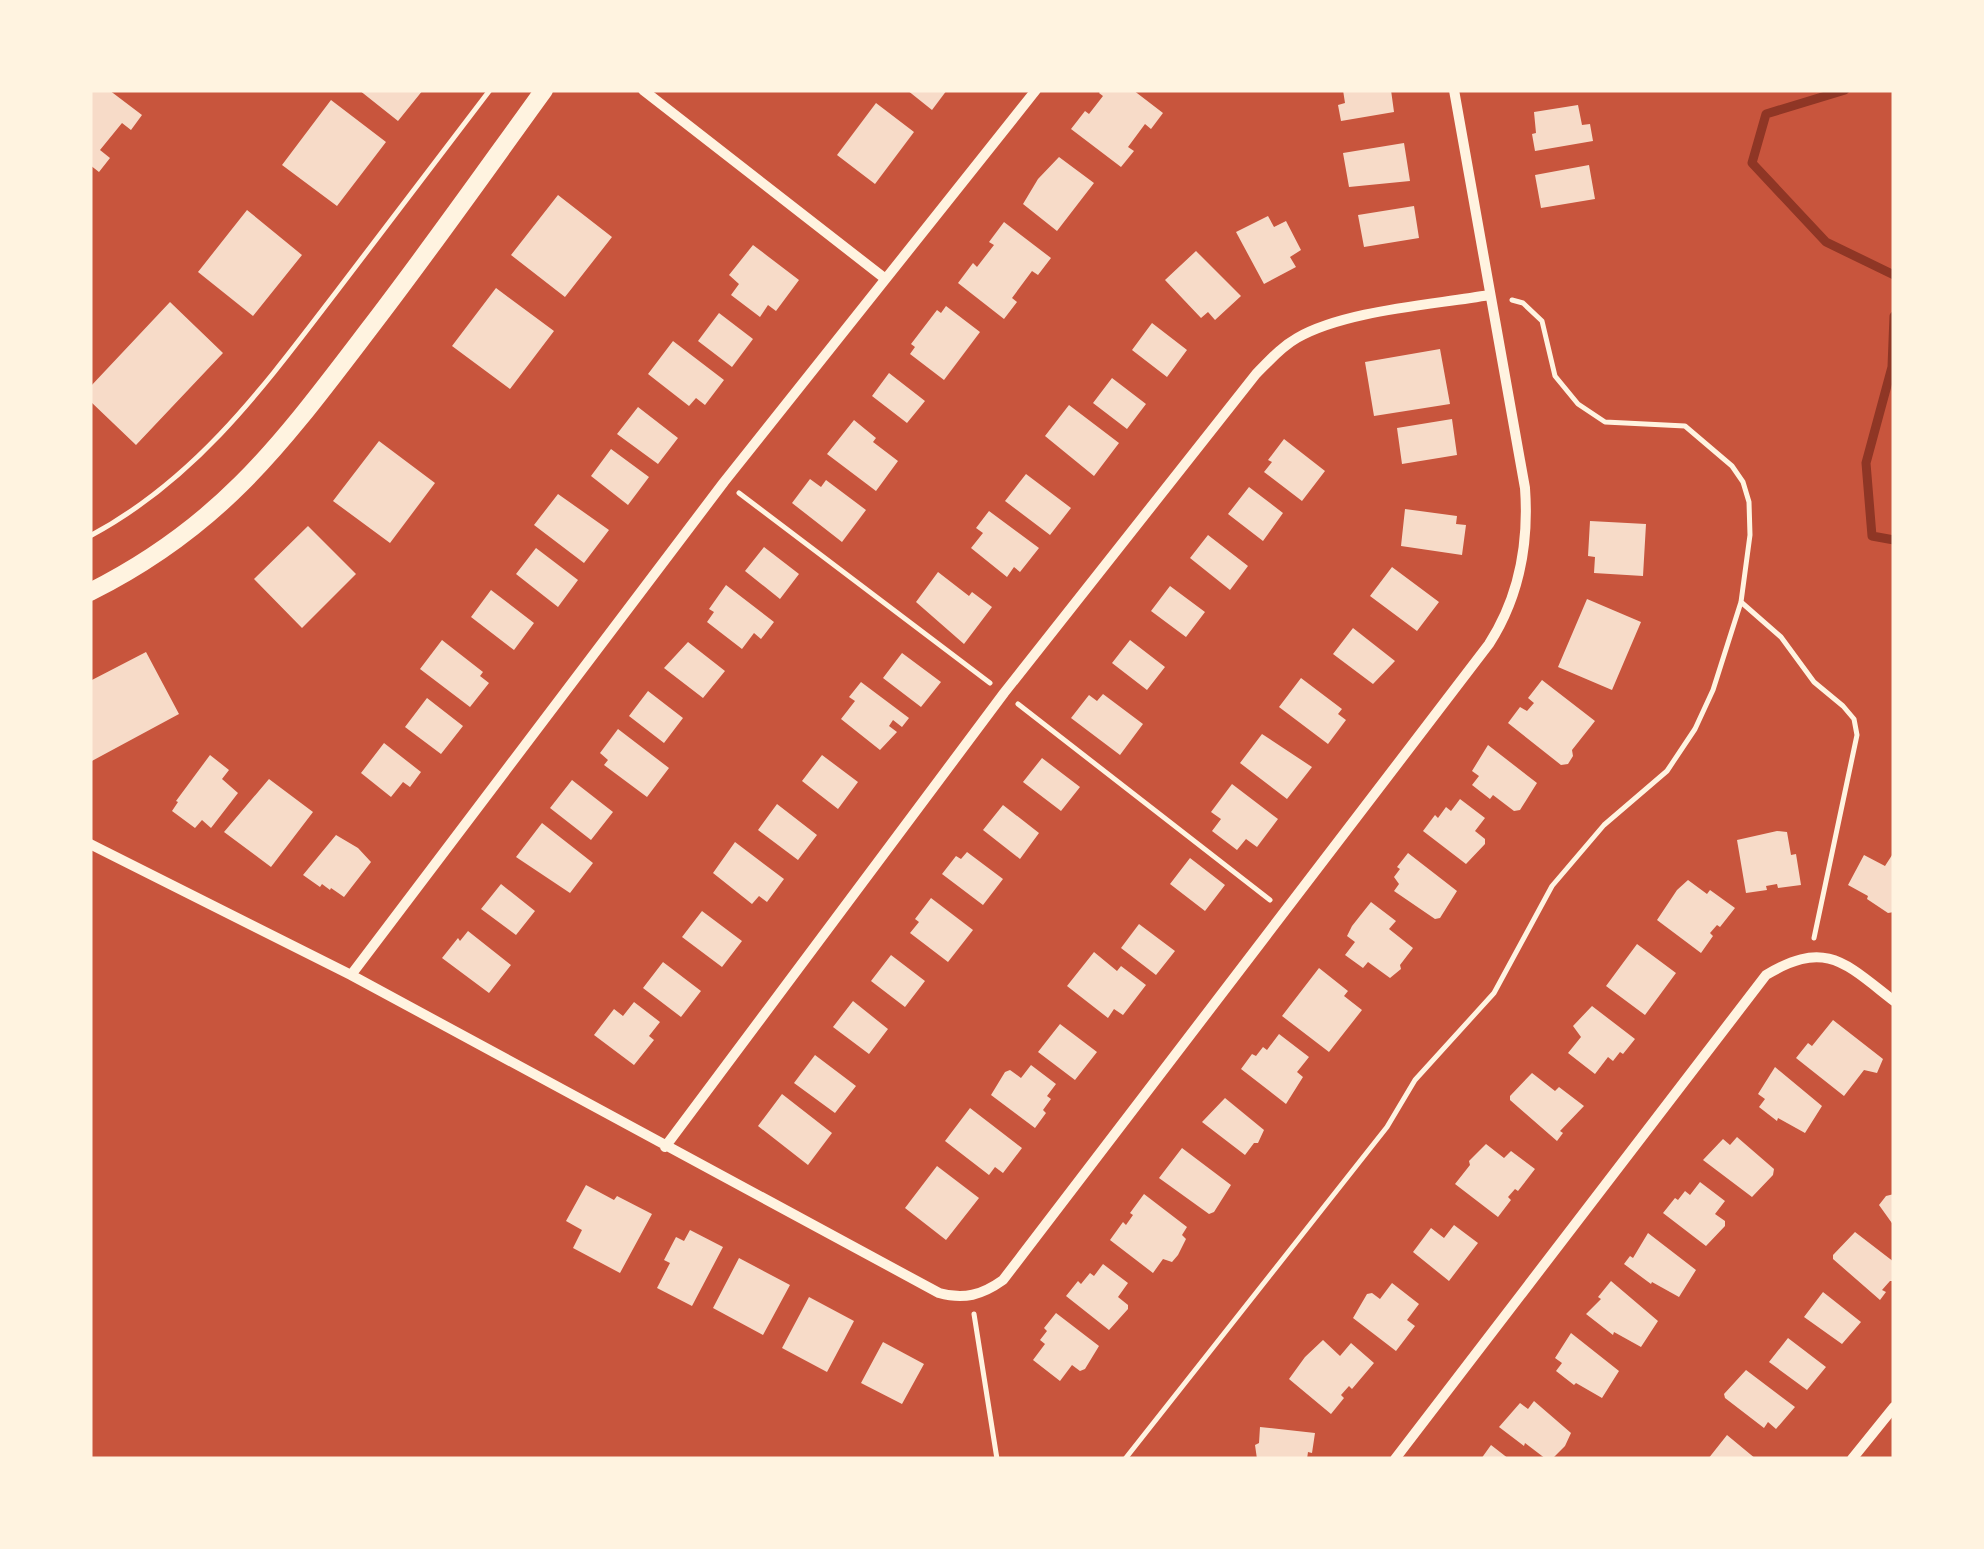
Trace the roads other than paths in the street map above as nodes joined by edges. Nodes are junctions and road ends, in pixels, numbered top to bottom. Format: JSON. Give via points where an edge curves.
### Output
{"nodes":[{"id":1,"x":544,"y":90,"type":"edge"},
{"id":2,"x":643,"y":90,"type":"edge"},
{"id":3,"x":1036,"y":90,"type":"edge"},
{"id":4,"x":1454,"y":90,"type":"edge"},
{"id":5,"x":883,"y":278,"type":"junction"},
{"id":6,"x":1490,"y":296,"type":"junction"},
{"id":7,"x":90,"y":592,"type":"edge"},
{"id":8,"x":90,"y":844,"type":"edge"},
{"id":9,"x":351,"y":975,"type":"junction"},
{"id":10,"x":1894,"y":1001,"type":"edge"},
{"id":11,"x":665,"y":1147,"type":"junction"},
{"id":12,"x":1894,"y":1407,"type":"edge"},
{"id":13,"x":1395,"y":1459,"type":"edge"},
{"id":14,"x":1852,"y":1459,"type":"edge"}],
"edges":[{"from":1,"to":7,"type":"street","via":[[390,302],[251,477],[181,538]]},
{"from":2,"to":5,"type":"street"},
{"from":3,"to":5,"type":"street"},
{"from":4,"to":6,"type":"street"},
{"from":5,"to":9,"type":"street"},
{"from":6,"to":11,"type":"street","via":[[1319,328],[1296,338],[1256,374],[1004,693]]},
{"from":6,"to":11,"type":"street","via":[[1527,516],[1523,561],[1503,622],[1003,1280],[972,1296],[938,1293]]},
{"from":8,"to":9,"type":"street"},
{"from":9,"to":11,"type":"street"},
{"from":10,"to":13,"type":"street","via":[[1854,970],[1811,955],[1766,975]]},
{"from":12,"to":14,"type":"street"}]}
